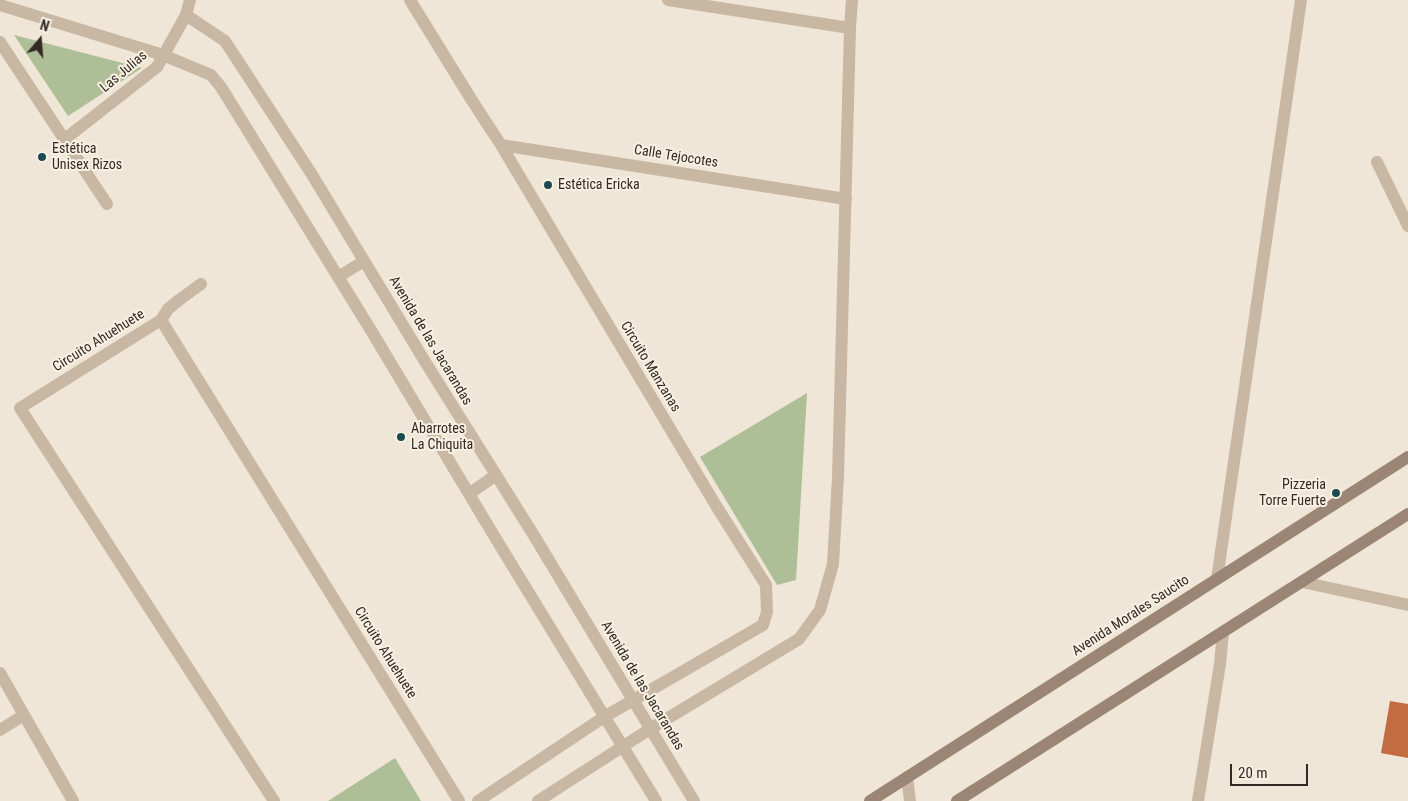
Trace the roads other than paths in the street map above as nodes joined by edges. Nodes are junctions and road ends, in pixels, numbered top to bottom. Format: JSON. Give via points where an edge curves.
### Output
{"nodes":[{"id":1,"x":190,"y":0,"type":"edge"},
{"id":2,"x":410,"y":0,"type":"edge"},
{"id":3,"x":668,"y":0,"type":"edge"},
{"id":4,"x":852,"y":0,"type":"edge"},
{"id":5,"x":1301,"y":0,"type":"edge"},
{"id":6,"x":7,"y":4,"type":"edge"},
{"id":7,"x":186,"y":15,"type":"junction"},
{"id":8,"x":850,"y":28,"type":"junction"},
{"id":9,"x":0,"y":42,"type":"edge"},
{"id":10,"x":163,"y":55,"type":"junction"},
{"id":11,"x":65,"y":139,"type":"junction"},
{"id":12,"x":501,"y":145,"type":"junction"},
{"id":13,"x":1378,"y":162,"type":"dead end"},
{"id":14,"x":846,"y":199,"type":"junction"},
{"id":15,"x":107,"y":204,"type":"dead end"},
{"id":16,"x":1408,"y":226,"type":"edge"},
{"id":17,"x":364,"y":260,"type":"junction"},
{"id":18,"x":338,"y":277,"type":"junction"},
{"id":19,"x":201,"y":284,"type":"dead end"},
{"id":20,"x":161,"y":320,"type":"junction"},
{"id":21,"x":1408,"y":458,"type":"edge"},
{"id":22,"x":496,"y":475,"type":"junction"},
{"id":23,"x":469,"y":494,"type":"junction"},
{"id":24,"x":1408,"y":514,"type":"edge"},
{"id":25,"x":1217,"y":579,"type":"junction"},
{"id":26,"x":1302,"y":582,"type":"junction"},
{"id":27,"x":1408,"y":605,"type":"edge"},
{"id":28,"x":1223,"y":632,"type":"junction"},
{"id":29,"x":0,"y":673,"type":"edge"},
{"id":30,"x":633,"y":701,"type":"junction"},
{"id":31,"x":24,"y":715,"type":"junction"},
{"id":32,"x":604,"y":717,"type":"junction"},
{"id":33,"x":650,"y":729,"type":"junction"},
{"id":34,"x":0,"y":730,"type":"edge"},
{"id":35,"x":623,"y":748,"type":"junction"},
{"id":36,"x":907,"y":777,"type":"junction"},
{"id":37,"x":72,"y":801,"type":"edge"},
{"id":38,"x":274,"y":801,"type":"edge"},
{"id":39,"x":459,"y":801,"type":"edge"},
{"id":40,"x":478,"y":801,"type":"edge"},
{"id":41,"x":538,"y":801,"type":"edge"},
{"id":42,"x":656,"y":801,"type":"edge"},
{"id":43,"x":694,"y":801,"type":"edge"},
{"id":44,"x":870,"y":801,"type":"edge"},
{"id":45,"x":910,"y":801,"type":"edge"},
{"id":46,"x":957,"y":801,"type":"edge"},
{"id":47,"x":1198,"y":801,"type":"edge"}],
"edges":[{"from":1,"to":7,"type":"street","name":"Las Julias"},
{"from":2,"to":12,"type":"street","name":"Circuito Manzanas"},
{"from":3,"to":8,"type":"street"},
{"from":4,"to":8,"type":"street"},
{"from":5,"to":25,"type":"street"},
{"from":6,"to":10,"type":"street"},
{"from":7,"to":10,"type":"street","name":"Las Julias"},
{"from":7,"to":17,"type":"street","name":"Avenida de las Jacarandas","via":[[225,41]]},
{"from":8,"to":14,"type":"street"},
{"from":9,"to":11,"type":"street"},
{"from":10,"to":11,"type":"street","name":"Las Julias","via":[[157,66]]},
{"from":10,"to":18,"type":"street","via":[[211,75],[216,81]]},
{"from":11,"to":15,"type":"street"},
{"from":12,"to":14,"type":"street","name":"Calle Tejocotes"},
{"from":12,"to":30,"type":"street","name":"Circuito Manzanas","via":[[714,504],[766,585],[767,612],[763,625]]},
{"from":13,"to":16,"type":"street"},
{"from":14,"to":33,"type":"street","via":[[833,564],[820,610],[799,639]]},
{"from":17,"to":18,"type":"street"},
{"from":17,"to":22,"type":"street","name":"Avenida de las Jacarandas"},
{"from":18,"to":23,"type":"street"},
{"from":19,"to":20,"type":"street","via":[[168,309]]},
{"from":20,"to":38,"type":"street","name":"Circuito Ahuehuete","via":[[20,408]]},
{"from":20,"to":39,"type":"street","name":"Circuito Ahuehuete"},
{"from":21,"to":25,"type":"main road","name":"Avenida Morales Saucito"},
{"from":22,"to":23,"type":"street"},
{"from":22,"to":30,"type":"street","name":"Avenida de las Jacarandas"},
{"from":23,"to":32,"type":"street"},
{"from":24,"to":26,"type":"main road"},
{"from":25,"to":36,"type":"main road","name":"Avenida Morales Saucito"},
{"from":26,"to":27,"type":"street"},
{"from":26,"to":28,"type":"main road"},
{"from":28,"to":46,"type":"main road"},
{"from":28,"to":47,"type":"street"},
{"from":29,"to":31,"type":"street"},
{"from":30,"to":32,"type":"street"},
{"from":30,"to":33,"type":"street","name":"Avenida de las Jacarandas"},
{"from":31,"to":34,"type":"street"},
{"from":31,"to":37,"type":"street"},
{"from":32,"to":35,"type":"street"},
{"from":32,"to":40,"type":"street"},
{"from":33,"to":35,"type":"street"},
{"from":33,"to":43,"type":"street","name":"Avenida de las Jacarandas"},
{"from":35,"to":41,"type":"street"},
{"from":35,"to":42,"type":"street"},
{"from":36,"to":44,"type":"main road","name":"Avenida Morales Saucito"},
{"from":36,"to":45,"type":"street"}]}
